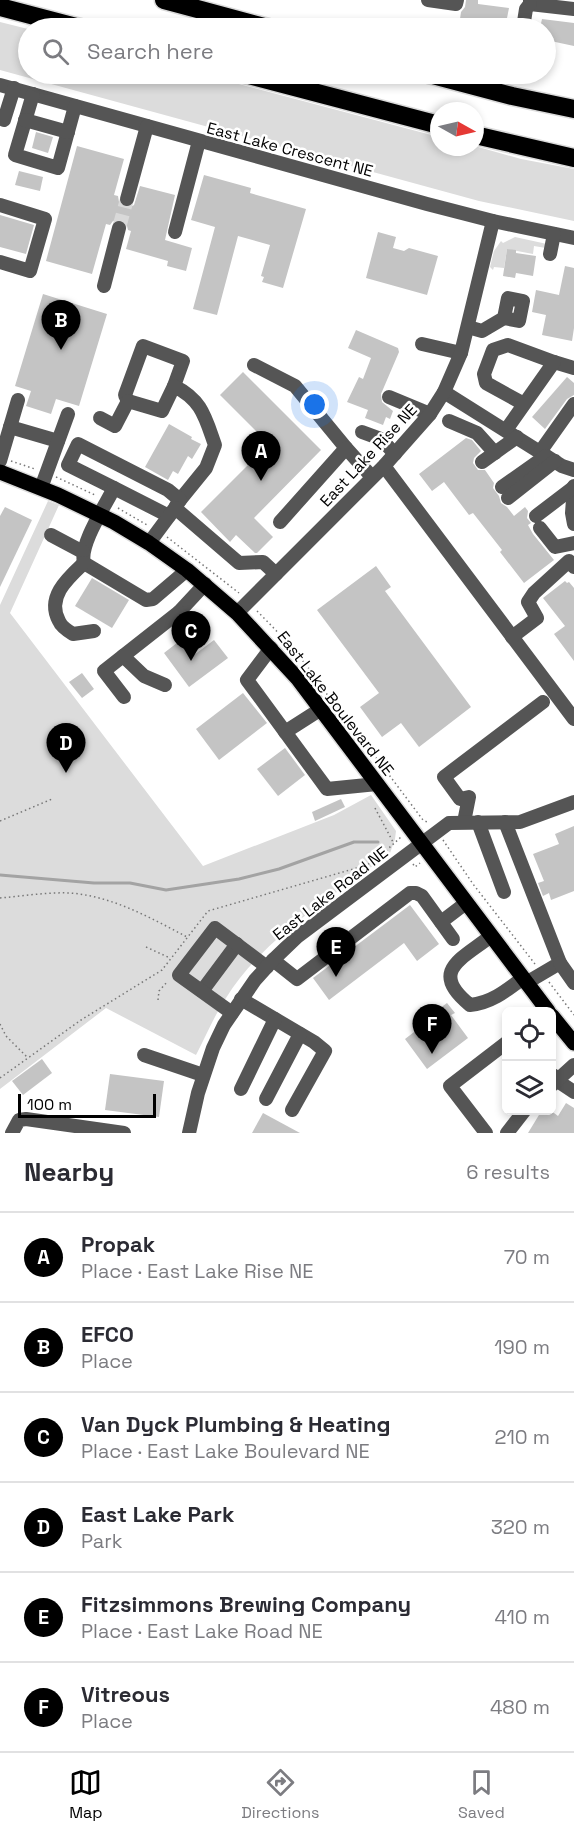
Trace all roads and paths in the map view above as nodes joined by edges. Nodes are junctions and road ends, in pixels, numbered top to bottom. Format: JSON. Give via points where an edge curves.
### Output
{"nodes":[{"id":1,"x":164,"y":0,"type":"edge"},
{"id":2,"x":428,"y":0,"type":"edge"},
{"id":3,"x":457,"y":0,"type":"edge"},
{"id":4,"x":530,"y":2,"type":"edge"},
{"id":5,"x":0,"y":7,"type":"edge"},
{"id":6,"x":574,"y":9,"type":"edge"},
{"id":7,"x":42,"y":18,"type":"edge"},
{"id":8,"x":231,"y":18,"type":"edge"},
{"id":9,"x":525,"y":18,"type":"edge"},
{"id":10,"x":0,"y":84,"type":"edge"},
{"id":11,"x":283,"y":84,"type":"edge"},
{"id":12,"x":467,"y":84,"type":"edge"},
{"id":13,"x":14,"y":88,"type":"junction"},
{"id":14,"x":33,"y":94,"type":"junction"},
{"id":15,"x":75,"y":106,"type":"junction"},
{"id":16,"x":574,"y":109,"type":"edge"},
{"id":17,"x":0,"y":118,"type":"edge"},
{"id":18,"x":25,"y":120,"type":"junction"},
{"id":19,"x":430,"y":123,"type":"edge"},
{"id":20,"x":147,"y":126,"type":"junction"},
{"id":21,"x":68,"y":132,"type":"junction"},
{"id":22,"x":484,"y":137,"type":"edge"},
{"id":23,"x":199,"y":141,"type":"junction"},
{"id":24,"x":574,"y":158,"type":"edge"},
{"id":25,"x":127,"y":199,"type":"tunnel mouth"},
{"id":26,"x":0,"y":205,"type":"edge"},
{"id":27,"x":493,"y":221,"type":"junction"},
{"id":28,"x":119,"y":228,"type":"tunnel mouth"},
{"id":29,"x":175,"y":232,"type":"dead end"},
{"id":30,"x":554,"y":234,"type":"junction"},
{"id":31,"x":574,"y":238,"type":"edge"},
{"id":32,"x":550,"y":254,"type":"dead end"},
{"id":33,"x":0,"y":262,"type":"edge"},
{"id":34,"x":104,"y":286,"type":"dead end"},
{"id":35,"x":504,"y":318,"type":"dead end"},
{"id":36,"x":468,"y":327,"type":"junction"},
{"id":37,"x":422,"y":344,"type":"dead end"},
{"id":38,"x":460,"y":352,"type":"junction"},
{"id":39,"x":554,"y":362,"type":"junction"},
{"id":40,"x":254,"y":365,"type":"dead end"},
{"id":41,"x":574,"y":368,"type":"edge"},
{"id":42,"x":174,"y":386,"type":"junction"},
{"id":43,"x":444,"y":392,"type":"junction"},
{"id":44,"x":389,"y":397,"type":"dead end"},
{"id":45,"x":18,"y":400,"type":"dead end"},
{"id":46,"x":128,"y":401,"type":"junction"},
{"id":47,"x":524,"y":404,"type":"junction"},
{"id":48,"x":574,"y":404,"type":"edge"},
{"id":49,"x":68,"y":414,"type":"dead end"},
{"id":50,"x":430,"y":414,"type":"junction"},
{"id":51,"x":100,"y":418,"type":"dead end"},
{"id":52,"x":488,"y":419,"type":"junction"},
{"id":53,"x":450,"y":421,"type":"dead end"},
{"id":54,"x":10,"y":427,"type":"junction"},
{"id":55,"x":363,"y":432,"type":"dead end"},
{"id":56,"x":477,"y":433,"type":"junction"},
{"id":57,"x":511,"y":434,"type":"junction"},
{"id":58,"x":58,"y":441,"type":"junction"},
{"id":59,"x":346,"y":448,"type":"junction"},
{"id":60,"x":495,"y":453,"type":"junction"},
{"id":61,"x":395,"y":454,"type":"junction"},
{"id":62,"x":547,"y":456,"type":"junction"},
{"id":63,"x":0,"y":461,"type":"edge"},
{"id":64,"x":482,"y":462,"type":"dead end"},
{"id":65,"x":384,"y":466,"type":"junction"},
{"id":66,"x":574,"y":470,"type":"edge"},
{"id":67,"x":0,"y":472,"type":"edge"},
{"id":68,"x":372,"y":477,"type":"junction"},
{"id":69,"x":574,"y":486,"type":"edge"},
{"id":70,"x":41,"y":488,"type":"junction"},
{"id":71,"x":114,"y":488,"type":"junction"},
{"id":72,"x":505,"y":493,"type":"dead end"},
{"id":73,"x":175,"y":508,"type":"junction"},
{"id":74,"x":101,"y":514,"type":"junction"},
{"id":75,"x":280,"y":522,"type":"dead end"},
{"id":76,"x":574,"y":524,"type":"edge"},
{"id":77,"x":51,"y":535,"type":"dead end"},
{"id":78,"x":149,"y":543,"type":"junction"},
{"id":79,"x":574,"y":543,"type":"edge"},
{"id":80,"x":83,"y":558,"type":"junction"},
{"id":81,"x":574,"y":567,"type":"edge"},
{"id":82,"x":187,"y":570,"type":"junction"},
{"id":83,"x":276,"y":574,"type":"junction"},
{"id":84,"x":205,"y":584,"type":"junction"},
{"id":85,"x":179,"y":612,"type":"junction"},
{"id":86,"x":237,"y":613,"type":"junction"},
{"id":87,"x":94,"y":631,"type":"dead end"},
{"id":88,"x":512,"y":637,"type":"junction"},
{"id":89,"x":200,"y":639,"type":"dead end"},
{"id":90,"x":271,"y":648,"type":"junction"},
{"id":91,"x":123,"y":656,"type":"junction"},
{"id":92,"x":165,"y":684,"type":"dead end"},
{"id":93,"x":124,"y":697,"type":"dead end"},
{"id":94,"x":543,"y":702,"type":"dead end"},
{"id":95,"x":321,"y":710,"type":"junction"},
{"id":96,"x":574,"y":719,"type":"edge"},
{"id":97,"x":285,"y":732,"type":"junction"},
{"id":98,"x":377,"y":784,"type":"junction"},
{"id":99,"x":52,"y":799,"type":"dead end"},
{"id":100,"x":574,"y":802,"type":"edge"},
{"id":101,"x":375,"y":808,"type":"dead end"},
{"id":102,"x":423,"y":820,"type":"dead end"},
{"id":103,"x":0,"y":821,"type":"edge"},
{"id":104,"x":471,"y":822,"type":"junction"},
{"id":105,"x":505,"y":822,"type":"junction"},
{"id":106,"x":437,"y":831,"type":"junction"},
{"id":107,"x":394,"y":843,"type":"dead end"},
{"id":108,"x":421,"y":843,"type":"junction"},
{"id":109,"x":504,"y":892,"type":"dead end"},
{"id":110,"x":0,"y":898,"type":"edge"},
{"id":111,"x":466,"y":903,"type":"junction"},
{"id":112,"x":441,"y":922,"type":"junction"},
{"id":113,"x":491,"y":936,"type":"junction"},
{"id":114,"x":188,"y":938,"type":"dead end"},
{"id":115,"x":453,"y":939,"type":"dead end"},
{"id":116,"x":237,"y":944,"type":"junction"},
{"id":117,"x":146,"y":947,"type":"dead end"},
{"id":118,"x":171,"y":958,"type":"dead end"},
{"id":119,"x":270,"y":963,"type":"junction"},
{"id":120,"x":560,"y":963,"type":"junction"},
{"id":121,"x":162,"y":970,"type":"dead end"},
{"id":122,"x":543,"y":973,"type":"junction"},
{"id":123,"x":175,"y":976,"type":"junction"},
{"id":124,"x":525,"y":980,"type":"junction"},
{"id":125,"x":574,"y":982,"type":"edge"},
{"id":126,"x":202,"y":991,"type":"junction"},
{"id":127,"x":241,"y":999,"type":"junction"},
{"id":128,"x":158,"y":1000,"type":"dead end"},
{"id":129,"x":542,"y":1007,"type":"edge"},
{"id":130,"x":232,"y":1013,"type":"junction"},
{"id":131,"x":574,"y":1015,"type":"edge"},
{"id":132,"x":275,"y":1019,"type":"junction"},
{"id":133,"x":0,"y":1024,"type":"edge"},
{"id":134,"x":556,"y":1024,"type":"edge"},
{"id":135,"x":300,"y":1034,"type":"junction"},
{"id":136,"x":574,"y":1044,"type":"edge"},
{"id":137,"x":502,"y":1047,"type":"edge"},
{"id":138,"x":144,"y":1055,"type":"dead end"},
{"id":139,"x":28,"y":1058,"type":"dead end"},
{"id":140,"x":574,"y":1065,"type":"edge"},
{"id":141,"x":203,"y":1075,"type":"junction"},
{"id":142,"x":556,"y":1078,"type":"edge"},
{"id":143,"x":556,"y":1082,"type":"edge"},
{"id":144,"x":241,"y":1089,"type":"dead end"},
{"id":145,"x":574,"y":1092,"type":"edge"},
{"id":146,"x":266,"y":1099,"type":"dead end"},
{"id":147,"x":292,"y":1110,"type":"dead end"},
{"id":148,"x":521,"y":1115,"type":"edge"},
{"id":149,"x":12,"y":1133,"type":"edge"},
{"id":150,"x":122,"y":1133,"type":"edge"},
{"id":151,"x":189,"y":1133,"type":"edge"},
{"id":152,"x":486,"y":1133,"type":"edge"},
{"id":153,"x":507,"y":1133,"type":"edge"}],
"edges":[{"from":1,"to":8,"type":"highway"},
{"from":2,"to":3,"type":"street","via":[[456,4]]},
{"from":4,"to":6,"type":"street"},
{"from":4,"to":9,"type":"street"},
{"from":5,"to":7,"type":"highway"},
{"from":10,"to":13,"type":"street","name":"East Lake Crescent NE"},
{"from":11,"to":19,"type":"highway"},
{"from":12,"to":16,"type":"highway"},
{"from":13,"to":14,"type":"street","name":"East Lake Crescent NE"},
{"from":13,"to":17,"type":"street","via":[[4,120]]},
{"from":14,"to":15,"type":"street","name":"East Lake Crescent NE"},
{"from":14,"to":18,"type":"street"},
{"from":15,"to":20,"type":"street","name":"East Lake Crescent NE"},
{"from":15,"to":21,"type":"street"},
{"from":18,"to":21,"type":"street"},
{"from":18,"to":21,"type":"street","via":[[15,155],[58,168]]},
{"from":20,"to":23,"type":"street","name":"East Lake Crescent NE"},
{"from":20,"to":25,"type":"street"},
{"from":22,"to":24,"type":"highway"},
{"from":23,"to":27,"type":"street","name":"East Lake Crescent NE"},
{"from":23,"to":29,"type":"street"},
{"from":26,"to":33,"type":"street","via":[[45,219],[30,271]]},
{"from":27,"to":30,"type":"street","name":"East Lake Crescent NE"},
{"from":27,"to":36,"type":"street","name":"East Lake Rise NE"},
{"from":28,"to":34,"type":"street"},
{"from":30,"to":31,"type":"street","name":"East Lake Crescent NE"},
{"from":30,"to":32,"type":"street"},
{"from":35,"to":36,"type":"street","via":[[482,331]]},
{"from":36,"to":38,"type":"street","name":"East Lake Rise NE"},
{"from":37,"to":38,"type":"street"},
{"from":38,"to":43,"type":"street","name":"East Lake Rise NE"},
{"from":39,"to":41,"type":"street"},
{"from":39,"to":47,"type":"street"},
{"from":39,"to":47,"type":"street","via":[[508,345],[493,350],[484,374],[486,383]]},
{"from":40,"to":59,"type":"street","via":[[295,386]]},
{"from":42,"to":46,"type":"street","via":[[162,411]]},
{"from":42,"to":46,"type":"street","via":[[183,361],[143,346],[126,395]]},
{"from":42,"to":73,"type":"street","via":[[190,394],[204,414],[215,445],[206,468]]},
{"from":43,"to":50,"type":"street","name":"East Lake Rise NE"},
{"from":43,"to":52,"type":"street"},
{"from":44,"to":50,"type":"street"},
{"from":45,"to":54,"type":"street"},
{"from":46,"to":51,"type":"street","via":[[116,426]]},
{"from":47,"to":57,"type":"street"},
{"from":48,"to":62,"type":"street"},
{"from":49,"to":58,"type":"street"},
{"from":50,"to":61,"type":"street","name":"East Lake Rise NE"},
{"from":52,"to":56,"type":"street"},
{"from":52,"to":57,"type":"street"},
{"from":53,"to":56,"type":"street"},
{"from":54,"to":58,"type":"street"},
{"from":54,"to":63,"type":"street"},
{"from":55,"to":61,"type":"street","via":[[381,439]]},
{"from":56,"to":60,"type":"street"},
{"from":57,"to":60,"type":"street"},
{"from":57,"to":62,"type":"street"},
{"from":58,"to":70,"type":"street"},
{"from":59,"to":68,"type":"street"},
{"from":59,"to":75,"type":"street"},
{"from":60,"to":64,"type":"street"},
{"from":61,"to":65,"type":"street","name":"East Lake Rise NE"},
{"from":62,"to":66,"type":"street"},
{"from":62,"to":72,"type":"street"},
{"from":65,"to":68,"type":"street","name":"East Lake Rise NE"},
{"from":65,"to":88,"type":"street"},
{"from":67,"to":70,"type":"main road","name":"East Lake Boulevard NE"},
{"from":68,"to":83,"type":"street","name":"East Lake Rise NE"},
{"from":69,"to":76,"type":"street"},
{"from":69,"to":79,"type":"street","via":[[538,522],[555,547]]},
{"from":70,"to":74,"type":"main road","name":"East Lake Boulevard NE"},
{"from":71,"to":73,"type":"street"},
{"from":71,"to":73,"type":"street","via":[[68,465],[78,444],[168,490]]},
{"from":71,"to":74,"type":"street"},
{"from":73,"to":78,"type":"street"},
{"from":73,"to":83,"type":"street","via":[[239,563],[263,562]]},
{"from":74,"to":78,"type":"main road","name":"East Lake Boulevard NE"},
{"from":74,"to":80,"type":"street"},
{"from":77,"to":80,"type":"street"},
{"from":78,"to":82,"type":"main road","name":"East Lake Boulevard NE"},
{"from":80,"to":82,"type":"street","via":[[146,600],[153,599]]},
{"from":80,"to":87,"type":"street","via":[[64,582],[55,607],[59,622],[73,634]]},
{"from":81,"to":88,"type":"street","via":[[569,561],[534,592],[528,602],[537,618]]},
{"from":82,"to":84,"type":"main road","name":"East Lake Boulevard NE"},
{"from":83,"to":86,"type":"street","name":"East Lake Rise NE"},
{"from":84,"to":85,"type":"street"},
{"from":84,"to":86,"type":"main road","name":"East Lake Boulevard NE"},
{"from":85,"to":89,"type":"street"},
{"from":85,"to":91,"type":"street"},
{"from":86,"to":90,"type":"main road","name":"East Lake Boulevard NE"},
{"from":88,"to":96,"type":"street"},
{"from":90,"to":95,"type":"main road","name":"East Lake Boulevard NE"},
{"from":90,"to":97,"type":"street","via":[[247,680]]},
{"from":91,"to":92,"type":"street","via":[[144,676]]},
{"from":91,"to":93,"type":"street","via":[[104,670]]},
{"from":94,"to":104,"type":"street","via":[[444,777],[460,799],[469,797]]},
{"from":95,"to":97,"type":"street"},
{"from":95,"to":98,"type":"main road","name":"East Lake Boulevard NE"},
{"from":97,"to":98,"type":"street","via":[[327,789]]},
{"from":98,"to":108,"type":"main road","name":"East Lake Boulevard NE"},
{"from":99,"to":103,"type":"path"},
{"from":100,"to":105,"type":"street","name":"East Lake Road NE","via":[[520,822]]},
{"from":101,"to":107,"type":"path"},
{"from":102,"to":106,"type":"path"},
{"from":104,"to":105,"type":"street","name":"East Lake Road NE"},
{"from":104,"to":106,"type":"street","name":"East Lake Road NE","via":[[449,823]]},
{"from":104,"to":109,"type":"street"},
{"from":105,"to":120,"type":"street"},
{"from":106,"to":108,"type":"street","name":"East Lake Road NE"},
{"from":106,"to":122,"type":"path"},
{"from":108,"to":111,"type":"main road","name":"East Lake Boulevard NE"},
{"from":108,"to":119,"type":"street","name":"East Lake Road NE","via":[[297,937]]},
{"from":110,"to":114,"type":"path","via":[[84,895],[141,913]]},
{"from":111,"to":112,"type":"street"},
{"from":111,"to":113,"type":"main road","name":"East Lake Boulevard NE"},
{"from":112,"to":115,"type":"street"},
{"from":112,"to":119,"type":"street","via":[[422,896],[410,893],[297,979]]},
{"from":113,"to":124,"type":"main road","name":"East Lake Boulevard NE"},
{"from":113,"to":124,"type":"street","via":[[453,965],[450,982],[460,997],[470,1005],[482,1004]]},
{"from":116,"to":119,"type":"street"},
{"from":116,"to":123,"type":"street","via":[[215,928]]},
{"from":116,"to":126,"type":"street"},
{"from":117,"to":118,"type":"path"},
{"from":119,"to":127,"type":"street","name":"East Lake Road NE"},
{"from":120,"to":122,"type":"street"},
{"from":120,"to":125,"type":"street"},
{"from":121,"to":123,"type":"path"},
{"from":122,"to":124,"type":"street"},
{"from":122,"to":131,"type":"path"},
{"from":123,"to":126,"type":"street"},
{"from":123,"to":128,"type":"path","via":[[159,991]]},
{"from":124,"to":129,"type":"main road","name":"East Lake Boulevard NE"},
{"from":126,"to":130,"type":"street"},
{"from":127,"to":130,"type":"street","name":"East Lake Road NE"},
{"from":127,"to":132,"type":"street"},
{"from":130,"to":141,"type":"street","name":"East Lake Road NE"},
{"from":132,"to":135,"type":"street"},
{"from":132,"to":144,"type":"street"},
{"from":133,"to":139,"type":"path"},
{"from":134,"to":136,"type":"main road","name":"East Lake Boulevard NE"},
{"from":135,"to":146,"type":"street"},
{"from":135,"to":147,"type":"street","via":[[325,1051]]},
{"from":137,"to":152,"type":"street","via":[[450,1086]]},
{"from":138,"to":141,"type":"street"},
{"from":140,"to":142,"type":"street"},
{"from":141,"to":151,"type":"street","name":"East Lake Road NE"},
{"from":143,"to":145,"type":"street"},
{"from":148,"to":153,"type":"street"},
{"from":149,"to":150,"type":"street","via":[[19,1120],[26,1119]]}]}
